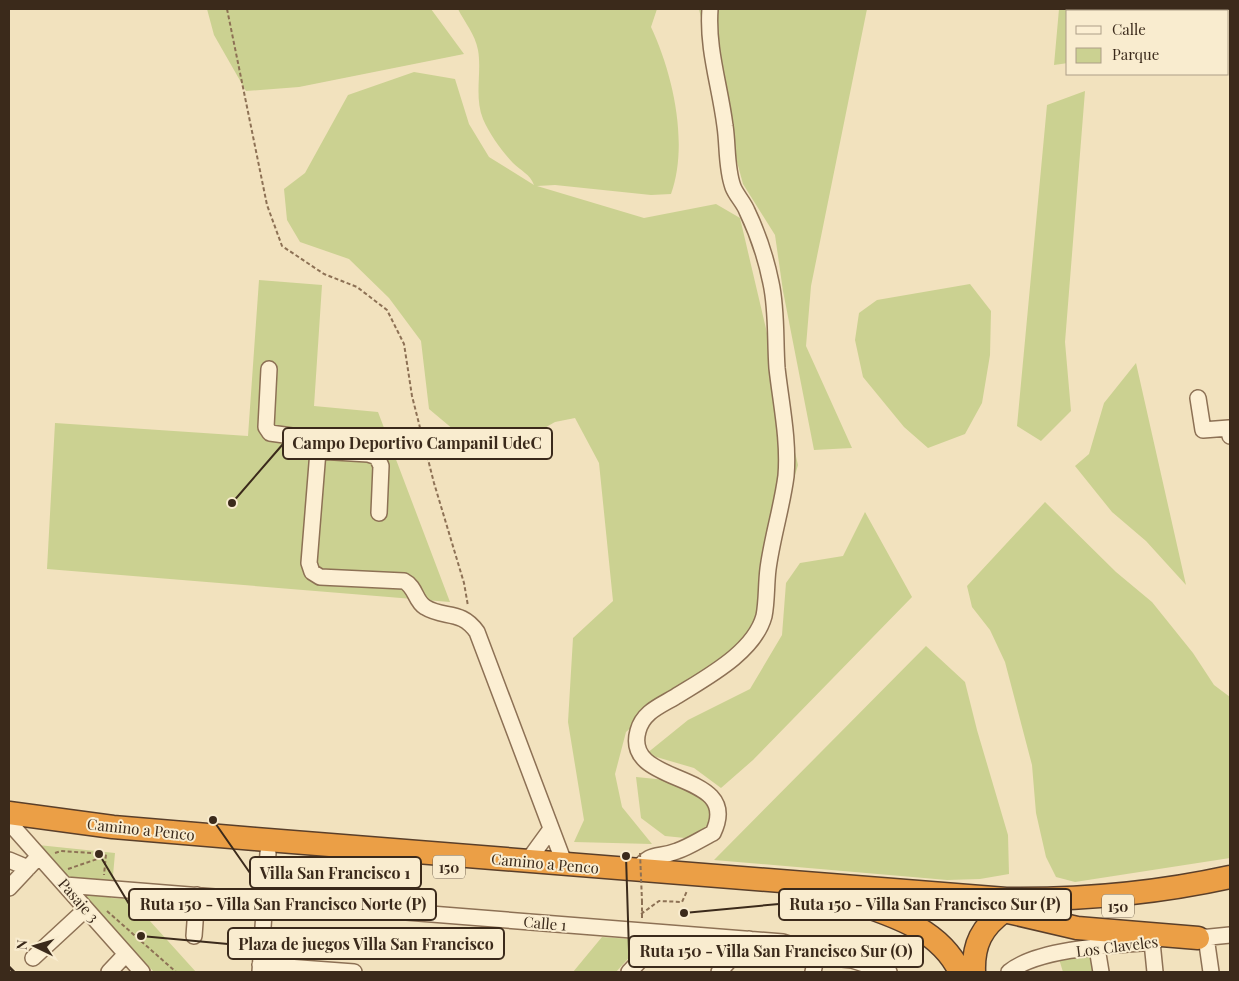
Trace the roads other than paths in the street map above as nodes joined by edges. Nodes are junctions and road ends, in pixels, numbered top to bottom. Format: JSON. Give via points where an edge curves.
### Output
{"nodes":[{"id":1,"x":710,"y":9,"type":"edge"},
{"id":2,"x":269,"y":368,"type":"dead end"},
{"id":3,"x":1198,"y":398,"type":"dead end"},
{"id":4,"x":1230,"y":436,"type":"edge"},
{"id":5,"x":318,"y":451,"type":"junction"},
{"id":6,"x":379,"y":513,"type":"dead end"},
{"id":7,"x":11,"y":823,"type":"edge"},
{"id":8,"x":551,"y":828,"type":"junction"},
{"id":9,"x":268,"y":853,"type":"junction"},
{"id":10,"x":45,"y":856,"type":"junction"},
{"id":11,"x":9,"y":860,"type":"edge"},
{"id":12,"x":527,"y":862,"type":"junction"},
{"id":13,"x":638,"y":862,"type":"junction"},
{"id":14,"x":565,"y":865,"type":"junction"},
{"id":15,"x":28,"y":868,"type":"junction"},
{"id":16,"x":1230,"y":877,"type":"edge"},
{"id":17,"x":63,"y":878,"type":"junction"},
{"id":18,"x":9,"y":888,"type":"edge"},
{"id":19,"x":1230,"y":889,"type":"edge"},
{"id":20,"x":197,"y":895,"type":"junction"},
{"id":21,"x":845,"y":899,"type":"junction"},
{"id":22,"x":265,"y":900,"type":"junction"},
{"id":23,"x":86,"y":908,"type":"junction"},
{"id":24,"x":1004,"y":911,"type":"junction"},
{"id":25,"x":666,"y":933,"type":"junction"},
{"id":26,"x":1230,"y":935,"type":"edge"},
{"id":27,"x":194,"y":936,"type":"dead end"},
{"id":28,"x":1202,"y":938,"type":"junction"},
{"id":29,"x":749,"y":940,"type":"junction"},
{"id":30,"x":1152,"y":942,"type":"junction"},
{"id":31,"x":1097,"y":948,"type":"junction"},
{"id":32,"x":126,"y":954,"type":"junction"},
{"id":33,"x":813,"y":956,"type":"junction"},
{"id":34,"x":33,"y":958,"type":"dead end"},
{"id":35,"x":260,"y":968,"type":"edge"},
{"id":36,"x":108,"y":972,"type":"edge"},
{"id":37,"x":142,"y":972,"type":"edge"},
{"id":38,"x":354,"y":972,"type":"edge"},
{"id":39,"x":629,"y":972,"type":"edge"},
{"id":40,"x":719,"y":972,"type":"edge"},
{"id":41,"x":813,"y":972,"type":"edge"},
{"id":42,"x":889,"y":972,"type":"edge"},
{"id":43,"x":960,"y":972,"type":"edge"},
{"id":44,"x":974,"y":972,"type":"edge"},
{"id":45,"x":1009,"y":972,"type":"edge"},
{"id":46,"x":1101,"y":972,"type":"edge"},
{"id":47,"x":1155,"y":972,"type":"edge"},
{"id":48,"x":1211,"y":972,"type":"edge"}],
"edges":[{"from":1,"to":13,"type":"street","via":[[709,30],[733,187],[758,234],[771,285],[786,474],[768,567],[764,614],[757,633],[730,660],[653,710],[637,734],[639,752],[647,762],[708,793],[716,807],[715,829],[677,851]]},
{"from":2,"to":5,"type":"street","via":[[266,426],[270,433],[309,441]]},
{"from":3,"to":4,"type":"street","via":[[1203,430],[1229,428]]},
{"from":5,"to":6,"type":"street","via":[[368,454],[379,460]]},
{"from":5,"to":8,"type":"street","via":[[309,563],[312,572],[320,577],[404,581],[411,584],[423,606],[458,616],[470,623],[477,632]]},
{"from":7,"to":9,"type":"highway","name":"Camino a Penco","number":"150"},
{"from":7,"to":10,"type":"street","name":"Pasaje 3"},
{"from":7,"to":12,"type":"highway","name":"Camino a Penco","number":"150","via":[[150,830]]},
{"from":8,"to":12,"type":"street"},
{"from":8,"to":14,"type":"street"},
{"from":9,"to":21,"type":"highway","name":"Camino a Penco","number":"150"},
{"from":9,"to":22,"type":"street"},
{"from":10,"to":15,"type":"street"},
{"from":10,"to":17,"type":"street","name":"Pasaje 3"},
{"from":11,"to":15,"type":"street"},
{"from":12,"to":14,"type":"highway","name":"Camino a Penco","number":"150"},
{"from":13,"to":14,"type":"highway","name":"Camino a Penco","number":"150"},
{"from":13,"to":16,"type":"highway","name":"Camino a Penco","number":"150","via":[[986,898],[1038,900],[1115,896]]},
{"from":15,"to":18,"type":"street"},
{"from":17,"to":20,"type":"street","name":"Calle 1"},
{"from":17,"to":23,"type":"street","name":"Pasaje 3"},
{"from":19,"to":24,"type":"highway","name":"Camino a Penco","number":"150","via":[[1089,909]]},
{"from":20,"to":22,"type":"street","name":"Calle 1"},
{"from":20,"to":27,"type":"street"},
{"from":21,"to":24,"type":"highway","name":"Camino a Penco","number":"150"},
{"from":21,"to":43,"type":"highway","via":[[914,925],[938,943]]},
{"from":22,"to":25,"type":"street","name":"Calle 1"},
{"from":22,"to":35,"type":"street"},
{"from":23,"to":32,"type":"street","name":"Pasaje 3"},
{"from":23,"to":34,"type":"street"},
{"from":24,"to":28,"type":"highway","via":[[1077,928]]},
{"from":24,"to":44,"type":"highway","via":[[979,936]]},
{"from":25,"to":29,"type":"street","name":"Calle 1"},
{"from":25,"to":39,"type":"street"},
{"from":26,"to":28,"type":"street","name":"Los Claveles"},
{"from":28,"to":30,"type":"street","name":"Los Claveles"},
{"from":28,"to":48,"type":"street"},
{"from":29,"to":33,"type":"street","name":"Calle 1","via":[[789,943]]},
{"from":29,"to":40,"type":"street"},
{"from":30,"to":31,"type":"street","name":"Los Claveles"},
{"from":30,"to":47,"type":"street"},
{"from":31,"to":45,"type":"street","name":"Los Claveles","via":[[1039,957]]},
{"from":31,"to":46,"type":"street"},
{"from":32,"to":36,"type":"street"},
{"from":32,"to":37,"type":"street","name":"Pasaje 3"},
{"from":33,"to":41,"type":"street"},
{"from":33,"to":42,"type":"street","via":[[852,960]]},
{"from":35,"to":38,"type":"street"}]}
